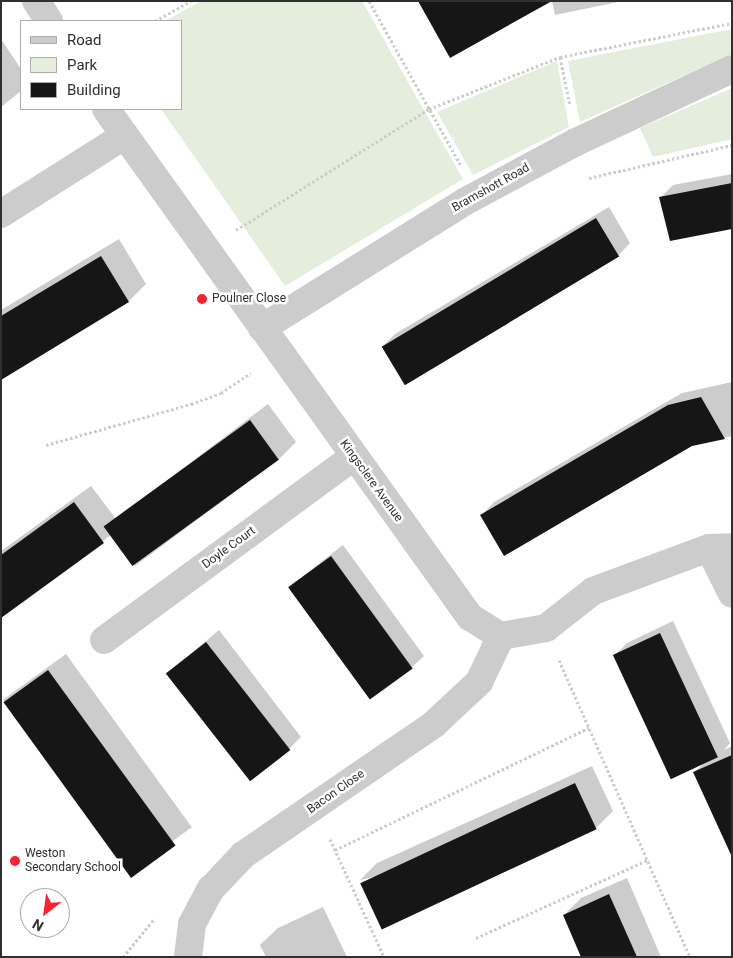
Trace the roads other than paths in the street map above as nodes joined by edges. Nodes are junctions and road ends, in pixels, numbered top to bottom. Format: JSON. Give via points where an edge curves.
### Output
{"nodes":[{"id":1,"x":36,"y":1,"type":"edge"},
{"id":2,"x":48,"y":20,"type":"edge"},
{"id":3,"x":732,"y":69,"type":"edge"},
{"id":4,"x":107,"y":110,"type":"edge"},
{"id":5,"x":124,"y":136,"type":"junction"},
{"id":6,"x":1,"y":214,"type":"edge"},
{"id":7,"x":262,"y":328,"type":"junction"},
{"id":8,"x":353,"y":457,"type":"junction"},
{"id":9,"x":721,"y":547,"type":"edge"},
{"id":10,"x":732,"y":594,"type":"edge"},
{"id":11,"x":500,"y":636,"type":"junction"},
{"id":12,"x":104,"y":640,"type":"dead end"},
{"id":13,"x":188,"y":957,"type":"edge"}],
"edges":[{"from":1,"to":2,"type":"street"},
{"from":3,"to":7,"type":"street","name":"Bramshott Road","via":[[578,142],[477,195]]},
{"from":4,"to":5,"type":"street","name":"Kingsclere Avenue"},
{"from":5,"to":6,"type":"street"},
{"from":5,"to":7,"type":"street","name":"Kingsclere Avenue"},
{"from":7,"to":8,"type":"street","name":"Kingsclere Avenue"},
{"from":8,"to":11,"type":"street","name":"Kingsclere Avenue","via":[[470,617]]},
{"from":8,"to":12,"type":"street","name":"Doyle Court"},
{"from":9,"to":10,"type":"street"},
{"from":9,"to":11,"type":"street","via":[[593,591],[546,628]]},
{"from":11,"to":13,"type":"street","name":"Bacon Close","via":[[479,682],[434,724],[243,855],[211,889],[192,924]]}]}
